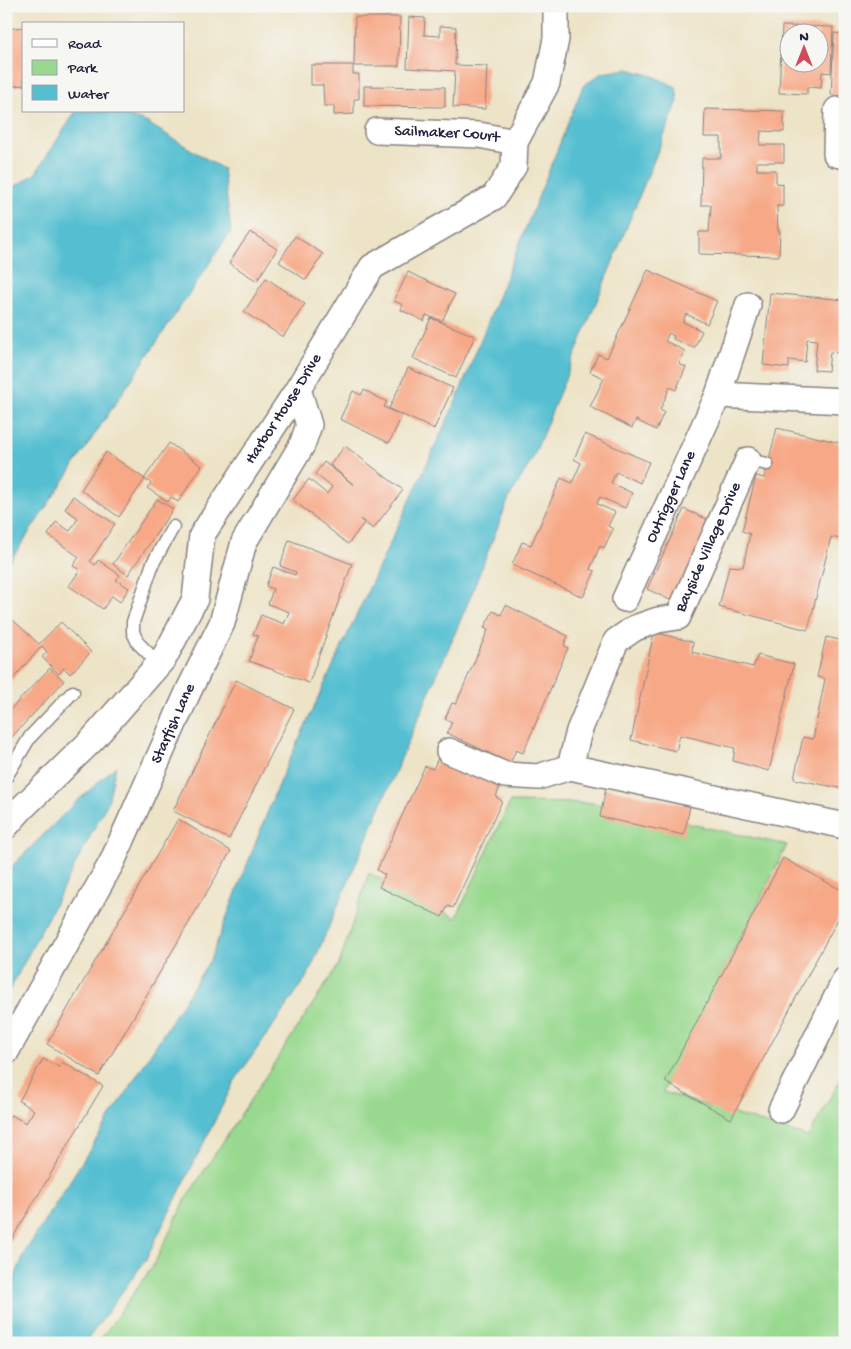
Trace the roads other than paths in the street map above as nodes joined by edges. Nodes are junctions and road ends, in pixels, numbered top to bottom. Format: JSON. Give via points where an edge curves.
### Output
{"nodes":[{"id":1,"x":556,"y":6,"type":"edge"},
{"id":2,"x":837,"y":110,"type":"dead end"},
{"id":3,"x":377,"y":131,"type":"dead end"},
{"id":4,"x":515,"y":142,"type":"junction"},
{"id":5,"x":845,"y":156,"type":"edge"},
{"id":6,"x":748,"y":305,"type":"dead end"},
{"id":7,"x":298,"y":389,"type":"junction"},
{"id":8,"x":718,"y":395,"type":"junction"},
{"id":9,"x":845,"y":401,"type":"edge"},
{"id":10,"x":758,"y":462,"type":"dead end"},
{"id":11,"x":173,"y":527,"type":"dead end"},
{"id":12,"x":625,"y":599,"type":"dead end"},
{"id":13,"x":159,"y":664,"type":"junction"},
{"id":14,"x":73,"y":692,"type":"dead end"},
{"id":15,"x":449,"y":752,"type":"dead end"},
{"id":16,"x":570,"y":767,"type":"junction"},
{"id":17,"x":6,"y":777,"type":"edge"},
{"id":18,"x":11,"y":815,"type":"edge"},
{"id":19,"x":845,"y":826,"type":"edge"},
{"id":20,"x":845,"y":980,"type":"edge"},
{"id":21,"x":6,"y":1052,"type":"edge"},
{"id":22,"x":781,"y":1110,"type":"dead end"}],
"edges":[{"from":1,"to":4,"type":"street","name":"Harbor House Drive","via":[[556,39],[547,83]]},
{"from":2,"to":5,"type":"street","via":[[836,154]]},
{"from":3,"to":4,"type":"street","name":"Sailmaker Court","via":[[479,135]]},
{"from":4,"to":7,"type":"street","name":"Harbor House Drive","via":[[514,166],[494,197],[372,267]]},
{"from":6,"to":8,"type":"street","name":"Outrigger Lane"},
{"from":7,"to":13,"type":"street","name":"Harbor House Drive","via":[[202,535],[195,598]]},
{"from":7,"to":21,"type":"street","name":"Starfish Lane","via":[[309,425],[302,445],[244,542],[222,623],[112,862]]},
{"from":8,"to":9,"type":"street"},
{"from":8,"to":12,"type":"street","name":"Outrigger Lane"},
{"from":10,"to":16,"type":"street","name":"Bayside Village Drive","via":[[678,616],[635,628],[616,641],[579,730]]},
{"from":11,"to":13,"type":"lane","via":[[153,563],[133,622],[138,643]]},
{"from":13,"to":18,"type":"street","name":"Harbor House Drive","via":[[93,739]]},
{"from":14,"to":17,"type":"lane","via":[[30,737]]},
{"from":15,"to":16,"type":"street","via":[[504,774],[538,777]]},
{"from":16,"to":19,"type":"street"},
{"from":20,"to":22,"type":"street"}]}
